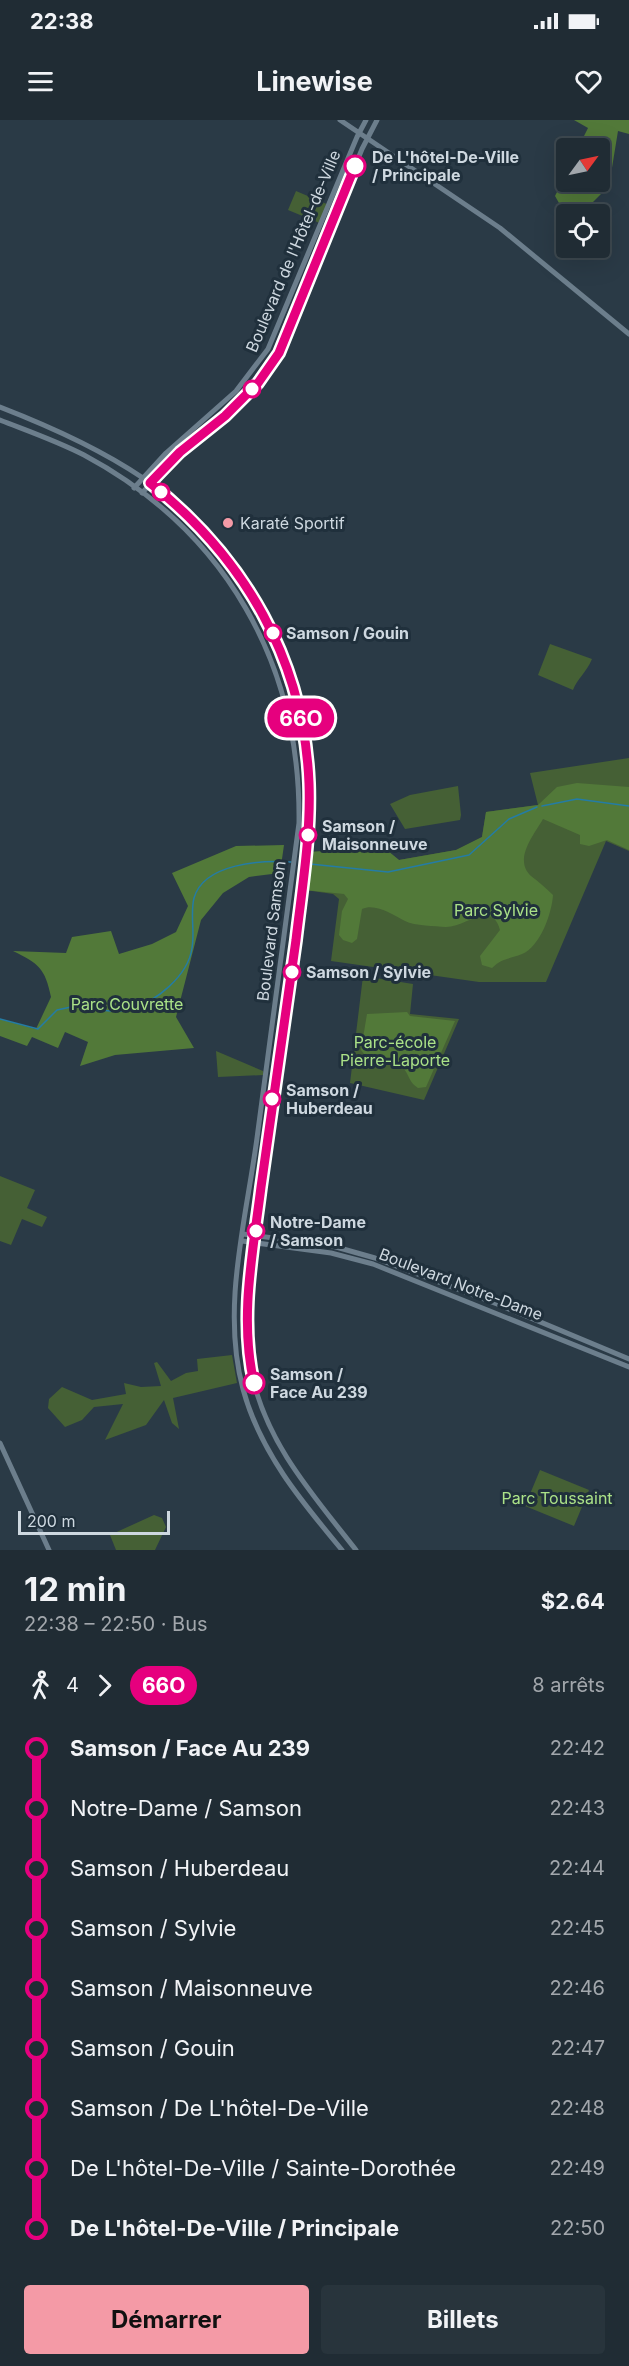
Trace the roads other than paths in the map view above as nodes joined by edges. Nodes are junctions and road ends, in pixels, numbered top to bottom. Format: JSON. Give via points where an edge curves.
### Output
{"nodes":[{"id":1,"x":340,"y":120,"type":"edge"},
{"id":2,"x":366,"y":120,"type":"edge"},
{"id":3,"x":377,"y":120,"type":"edge"},
{"id":4,"x":359,"y":133,"type":"junction"},
{"id":5,"x":367,"y":139,"type":"junction"},
{"id":6,"x":629,"y":334,"type":"edge"},
{"id":7,"x":0,"y":407,"type":"edge"},
{"id":8,"x":0,"y":420,"type":"edge"},
{"id":9,"x":143,"y":478,"type":"junction"},
{"id":10,"x":150,"y":483,"type":"junction"},
{"id":11,"x":134,"y":488,"type":"junction"},
{"id":12,"x":142,"y":493,"type":"junction"},
{"id":13,"x":243,"y":1234,"type":"junction"},
{"id":14,"x":255,"y":1236,"type":"junction"},
{"id":15,"x":242,"y":1241,"type":"junction"},
{"id":16,"x":254,"y":1243,"type":"junction"},
{"id":17,"x":629,"y":1359,"type":"edge"},
{"id":18,"x":629,"y":1367,"type":"edge"},
{"id":19,"x":0,"y":1443,"type":"edge"},
{"id":20,"x":49,"y":1550,"type":"edge"},
{"id":21,"x":342,"y":1550,"type":"edge"},
{"id":22,"x":356,"y":1550,"type":"edge"}],
"edges":[{"from":1,"to":4,"type":"street"},
{"from":2,"to":4,"type":"street","name":"Boulevard de l'Hôtel-de-Ville"},
{"from":3,"to":5,"type":"street","name":"Boulevard de l'Hôtel-de-Ville"},
{"from":4,"to":5,"type":"street"},
{"from":4,"to":9,"type":"street","name":"Boulevard de l'Hôtel-de-Ville","via":[[268,349],[236,391],[193,427]]},
{"from":5,"to":6,"type":"street","via":[[500,228]]},
{"from":5,"to":10,"type":"street","name":"Boulevard de l'Hôtel-de-Ville","via":[[279,353],[258,383]]},
{"from":7,"to":9,"type":"street","name":"Boulevard Samson","via":[[84,444]]},
{"from":8,"to":11,"type":"street","name":"Boulevard Samson","via":[[86,456]]},
{"from":9,"to":10,"type":"street","name":"Boulevard Samson"},
{"from":9,"to":11,"type":"street","name":"Boulevard de l'Hôtel-de-Ville"},
{"from":10,"to":12,"type":"street","name":"Boulevard de l'Hôtel-de-Ville"},
{"from":10,"to":14,"type":"street","name":"Boulevard Samson","via":[[207,535],[260,606],[285,665],[304,730],[309,783],[308,852]]},
{"from":11,"to":12,"type":"street","name":"Boulevard Samson"},
{"from":12,"to":13,"type":"street","name":"Boulevard Samson","via":[[203,548],[249,611],[272,658],[296,752],[299,823]]},
{"from":13,"to":14,"type":"street","name":"Boulevard Notre-Dame"},
{"from":13,"to":15,"type":"street","name":"Boulevard Samson"},
{"from":14,"to":16,"type":"street","name":"Boulevard Samson"},
{"from":14,"to":17,"type":"street","name":"Boulevard Notre-Dame","via":[[336,1247],[405,1267]]},
{"from":15,"to":16,"type":"street","name":"Boulevard Notre-Dame"},
{"from":15,"to":21,"type":"street","name":"Boulevard Samson","via":[[234,1335],[249,1407],[277,1467]]},
{"from":16,"to":18,"type":"street","name":"Boulevard Notre-Dame","via":[[368,1262]]},
{"from":16,"to":22,"type":"street","name":"Boulevard Samson","via":[[246,1329],[259,1402],[289,1463]]},
{"from":19,"to":20,"type":"street"}]}
